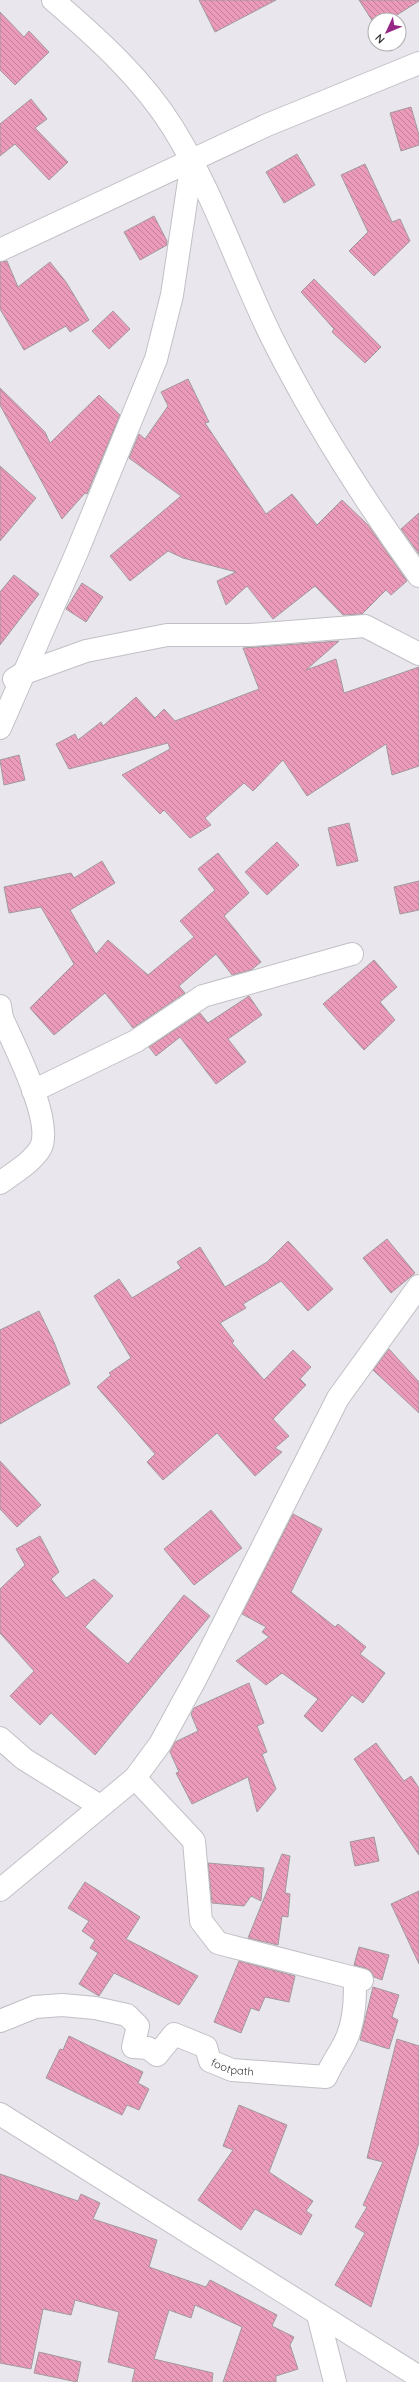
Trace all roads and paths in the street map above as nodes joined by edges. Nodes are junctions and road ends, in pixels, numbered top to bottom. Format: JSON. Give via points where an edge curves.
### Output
{"nodes":[{"id":1,"x":53,"y":0,"type":"edge"},
{"id":2,"x":419,"y":63,"type":"edge"},
{"id":3,"x":192,"y":161,"type":"junction"},
{"id":4,"x":0,"y":250,"type":"edge"},
{"id":5,"x":419,"y":576,"type":"edge"},
{"id":6,"x":419,"y":654,"type":"edge"},
{"id":7,"x":22,"y":674,"type":"junction"},
{"id":8,"x":0,"y":689,"type":"edge"},
{"id":9,"x":0,"y":728,"type":"edge"},
{"id":10,"x":352,"y":954,"type":"dead end"},
{"id":11,"x":0,"y":1006,"type":"edge"},
{"id":12,"x":33,"y":1091,"type":"junction"},
{"id":13,"x":0,"y":1183,"type":"edge"},
{"id":14,"x":419,"y":1286,"type":"edge"},
{"id":15,"x":0,"y":1738,"type":"edge"},
{"id":16,"x":135,"y":1778,"type":"junction"},
{"id":17,"x":100,"y":1806,"type":"junction"},
{"id":18,"x":0,"y":1890,"type":"edge"},
{"id":19,"x":0,"y":2021,"type":"edge"},
{"id":20,"x":0,"y":2114,"type":"edge"},
{"id":21,"x":318,"y":2315,"type":"junction"},
{"id":22,"x":419,"y":2377,"type":"edge"},
{"id":23,"x":335,"y":2382,"type":"edge"}],
"edges":[{"from":1,"to":3,"type":"street","via":[[137,79],[172,127]]},
{"from":2,"to":3,"type":"street","via":[[266,125]]},
{"from":3,"to":4,"type":"street"},
{"from":3,"to":5,"type":"street","via":[[271,336],[303,398],[346,471]]},
{"from":3,"to":7,"type":"street","via":[[172,295],[156,359],[78,552]]},
{"from":6,"to":7,"type":"street","via":[[365,626],[250,635],[167,635],[86,651]]},
{"from":7,"to":8,"type":"street"},
{"from":7,"to":9,"type":"street"},
{"from":10,"to":12,"type":"street","via":[[203,996],[136,1041]]},
{"from":11,"to":12,"type":"street","via":[[2,1018]]},
{"from":12,"to":13,"type":"street","via":[[41,1110],[44,1131],[41,1147],[30,1161]]},
{"from":14,"to":16,"type":"street","via":[[338,1398],[195,1680],[160,1744]]},
{"from":15,"to":17,"type":"street","via":[[24,1759]]},
{"from":16,"to":17,"type":"street"},
{"from":16,"to":19,"type":"street","name":"footpath","via":[[194,1841],[201,1921],[218,1943],[358,1980],[355,2009],[348,2036],[326,2077],[232,2070],[210,2061],[206,2047],[174,2034],[157,2055],[148,2048],[133,2047],[138,2026],[127,2015],[95,2008],[62,2005],[34,2007]]},
{"from":17,"to":18,"type":"street"},
{"from":20,"to":21,"type":"street"},
{"from":21,"to":22,"type":"street"},
{"from":21,"to":23,"type":"street"}]}
